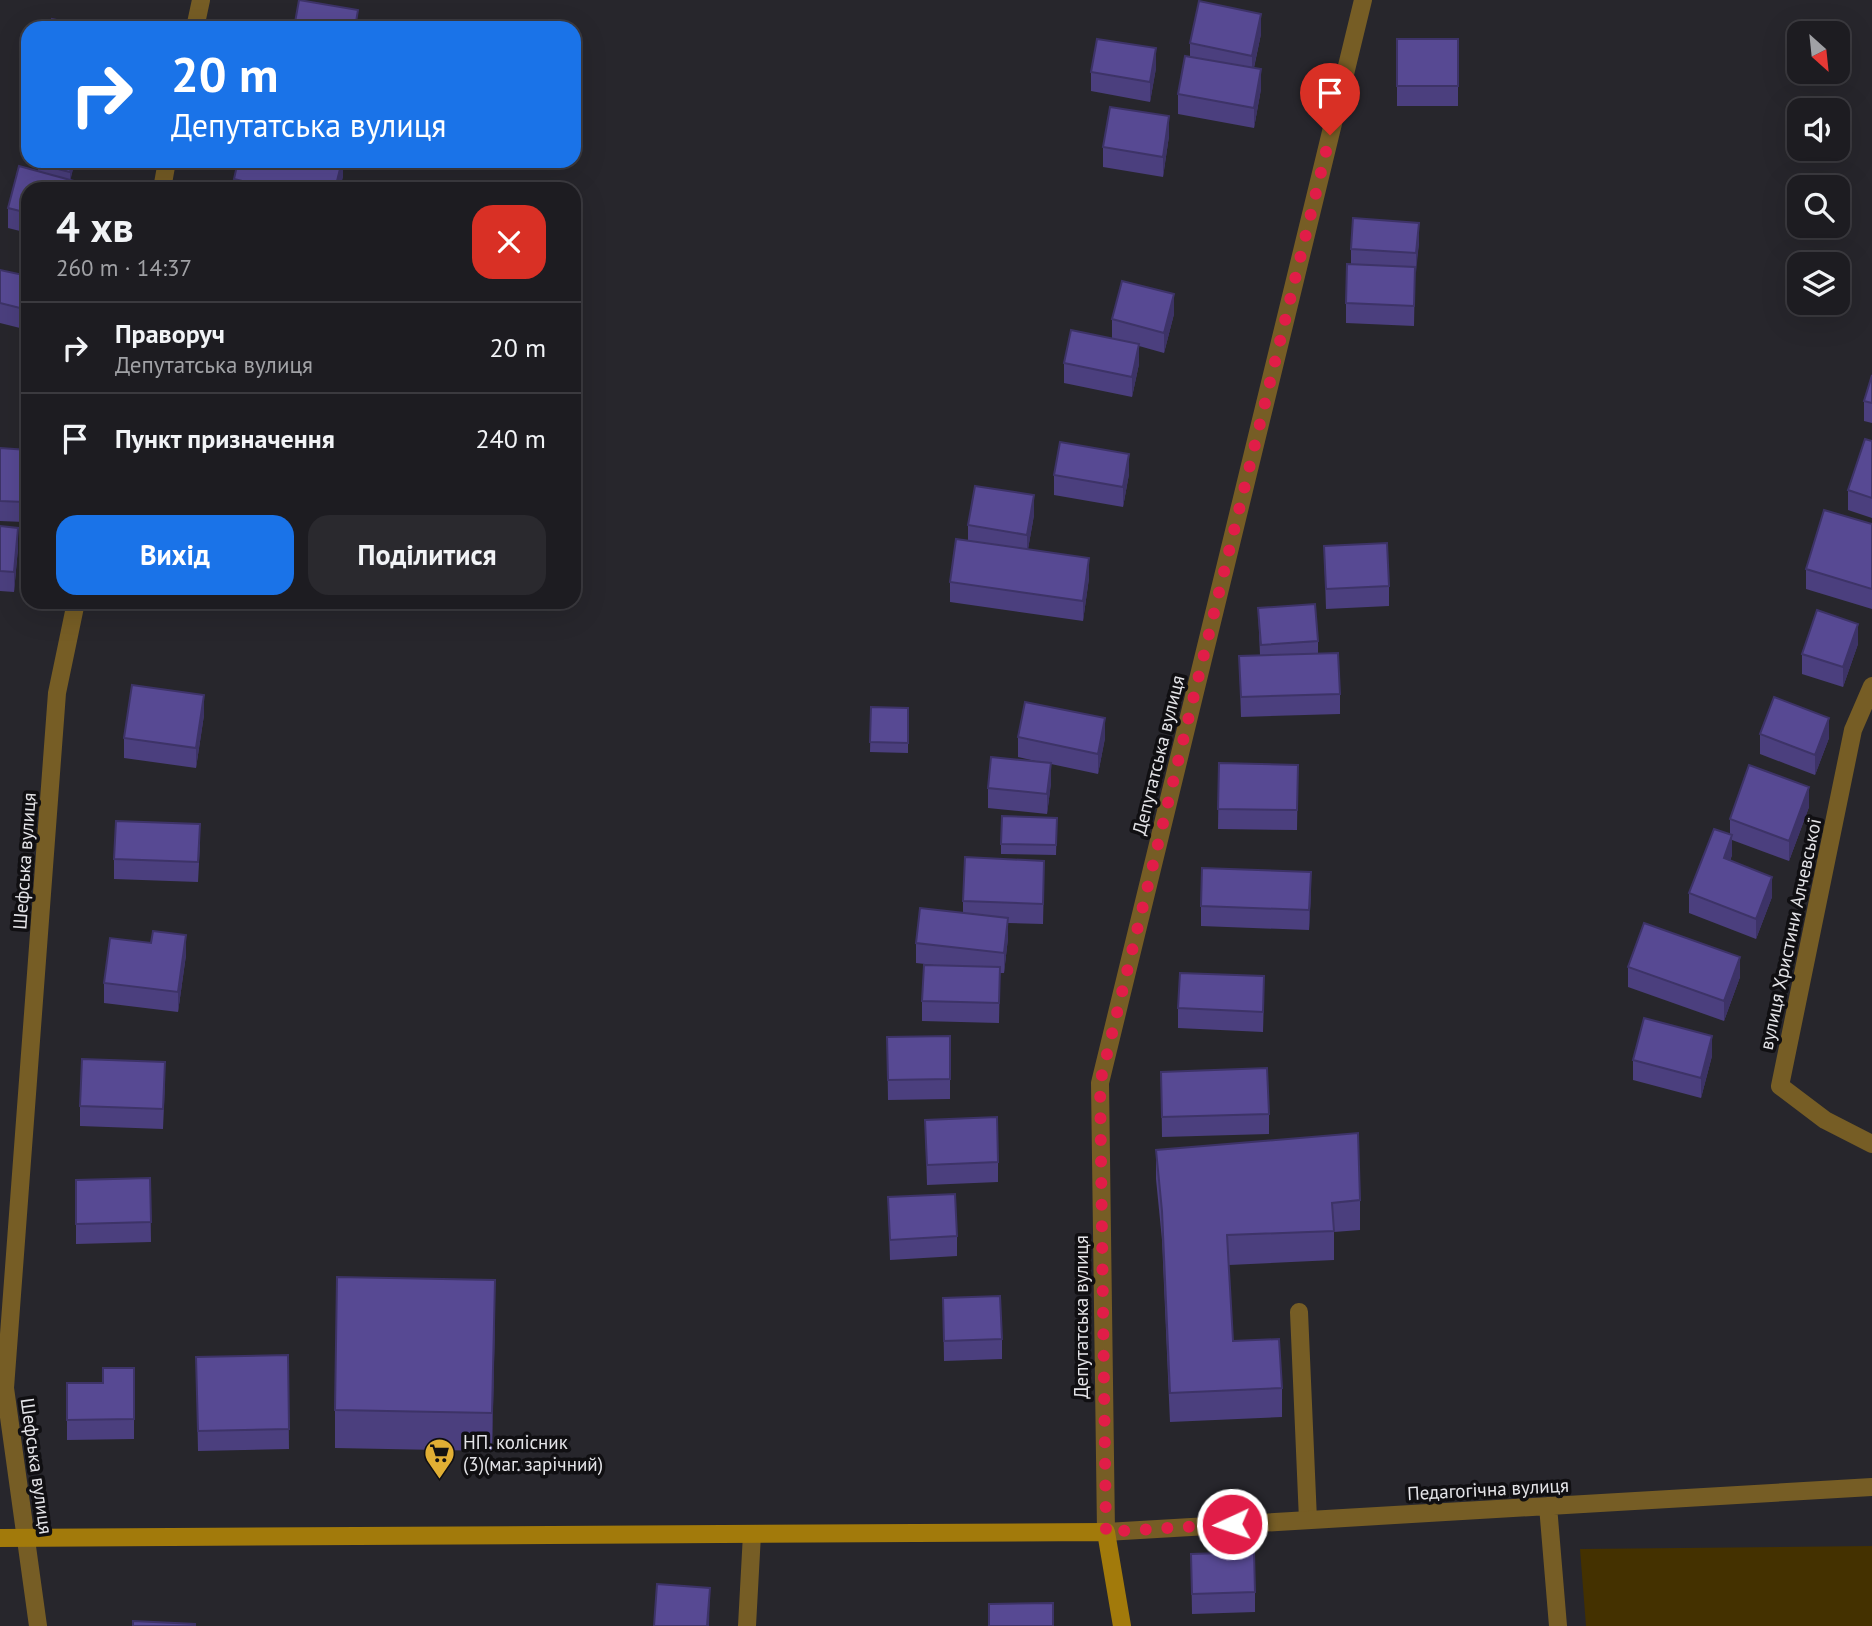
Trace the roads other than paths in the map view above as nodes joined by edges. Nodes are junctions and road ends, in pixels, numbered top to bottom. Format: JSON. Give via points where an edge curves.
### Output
{"nodes":[{"id":1,"x":201,"y":0,"type":"edge"},
{"id":2,"x":1363,"y":0,"type":"edge"},
{"id":3,"x":196,"y":21,"type":"edge"},
{"id":4,"x":75,"y":609,"type":"edge"},
{"id":5,"x":1872,"y":686,"type":"edge"},
{"id":6,"x":1872,"y":1144,"type":"edge"},
{"id":7,"x":1299,"y":1312,"type":"dead end"},
{"id":8,"x":1872,"y":1487,"type":"edge"},
{"id":9,"x":1548,"y":1506,"type":"junction"},
{"id":10,"x":1308,"y":1520,"type":"junction"},
{"id":11,"x":1106,"y":1532,"type":"junction"},
{"id":12,"x":752,"y":1534,"type":"junction"},
{"id":13,"x":26,"y":1537,"type":"junction"},
{"id":14,"x":0,"y":1538,"type":"edge"},
{"id":15,"x":38,"y":1626,"type":"edge"},
{"id":16,"x":747,"y":1626,"type":"edge"},
{"id":17,"x":1122,"y":1626,"type":"edge"},
{"id":18,"x":1558,"y":1626,"type":"edge"}],
"edges":[{"from":1,"to":3,"type":"street"},
{"from":2,"to":11,"type":"street","name":"Депутатська вулиця","via":[[1100,1083]]},
{"from":4,"to":13,"type":"street","name":"Шефська вулиця","via":[[57,693],[5,1388]]},
{"from":5,"to":6,"type":"street","name":"вулиця Христини Алчевської","via":[[1853,730],[1780,1086],[1825,1120]]},
{"from":7,"to":10,"type":"street"},
{"from":8,"to":9,"type":"street","name":"Педагогічна вулиця"},
{"from":9,"to":10,"type":"street","name":"Педагогічна вулиця"},
{"from":9,"to":18,"type":"street"},
{"from":10,"to":11,"type":"street","name":"Педагогічна вулиця"},
{"from":11,"to":12,"type":"street"},
{"from":11,"to":17,"type":"street"},
{"from":12,"to":13,"type":"street"},
{"from":12,"to":16,"type":"street"},
{"from":13,"to":14,"type":"street"},
{"from":13,"to":15,"type":"street","name":"Шефська вулиця"}]}
